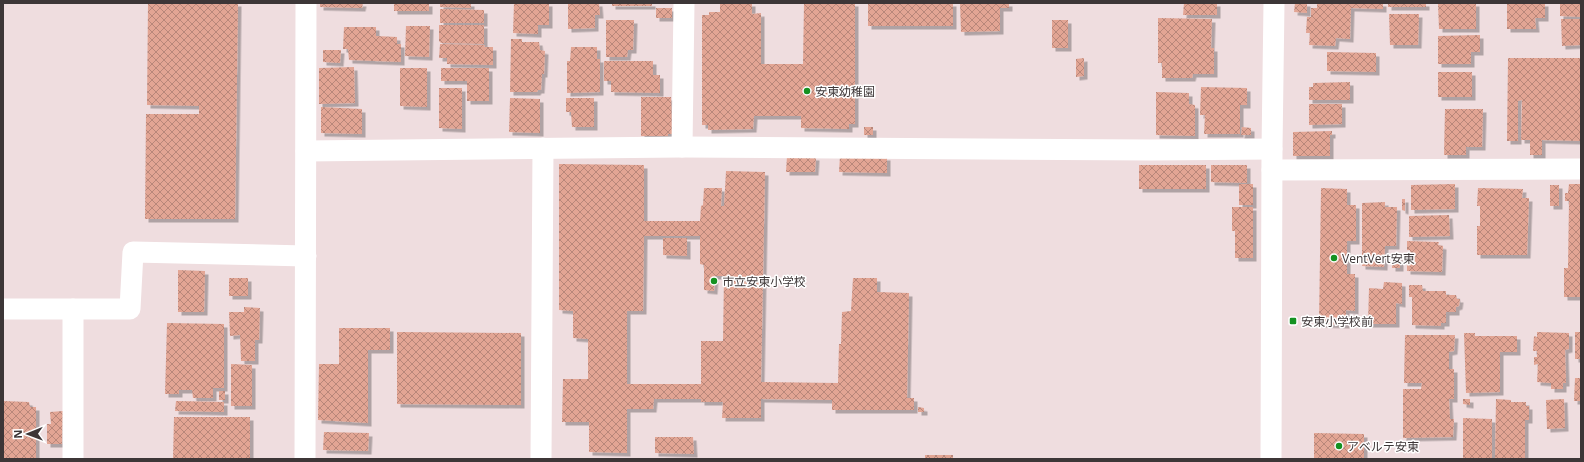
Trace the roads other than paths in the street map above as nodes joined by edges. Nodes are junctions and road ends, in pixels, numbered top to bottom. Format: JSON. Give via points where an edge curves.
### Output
{"nodes":[{"id":1,"x":306,"y":3,"type":"edge"},
{"id":2,"x":684,"y":3,"type":"edge"},
{"id":3,"x":1274,"y":3,"type":"edge"},
{"id":4,"x":682,"y":147,"type":"junction"},
{"id":5,"x":543,"y":148,"type":"junction"},
{"id":6,"x":1272,"y":149,"type":"junction"},
{"id":7,"x":306,"y":151,"type":"junction"},
{"id":8,"x":1272,"y":170,"type":"junction"},
{"id":9,"x":1581,"y":170,"type":"edge"},
{"id":10,"x":306,"y":256,"type":"junction"},
{"id":11,"x":3,"y":309,"type":"edge"},
{"id":12,"x":73,"y":309,"type":"junction"},
{"id":13,"x":73,"y":459,"type":"edge"},
{"id":14,"x":305,"y":459,"type":"edge"},
{"id":15,"x":541,"y":459,"type":"edge"},
{"id":16,"x":1271,"y":459,"type":"edge"}],
"edges":[{"from":1,"to":7,"type":"street"},
{"from":2,"to":4,"type":"street"},
{"from":3,"to":6,"type":"street"},
{"from":4,"to":5,"type":"street"},
{"from":4,"to":6,"type":"street"},
{"from":5,"to":7,"type":"street"},
{"from":5,"to":15,"type":"street"},
{"from":6,"to":8,"type":"street"},
{"from":7,"to":10,"type":"street"},
{"from":8,"to":9,"type":"street"},
{"from":8,"to":16,"type":"street"},
{"from":10,"to":12,"type":"street","via":[[133,252],[130,309]]},
{"from":10,"to":14,"type":"street"},
{"from":11,"to":12,"type":"street"},
{"from":12,"to":13,"type":"street"}]}
